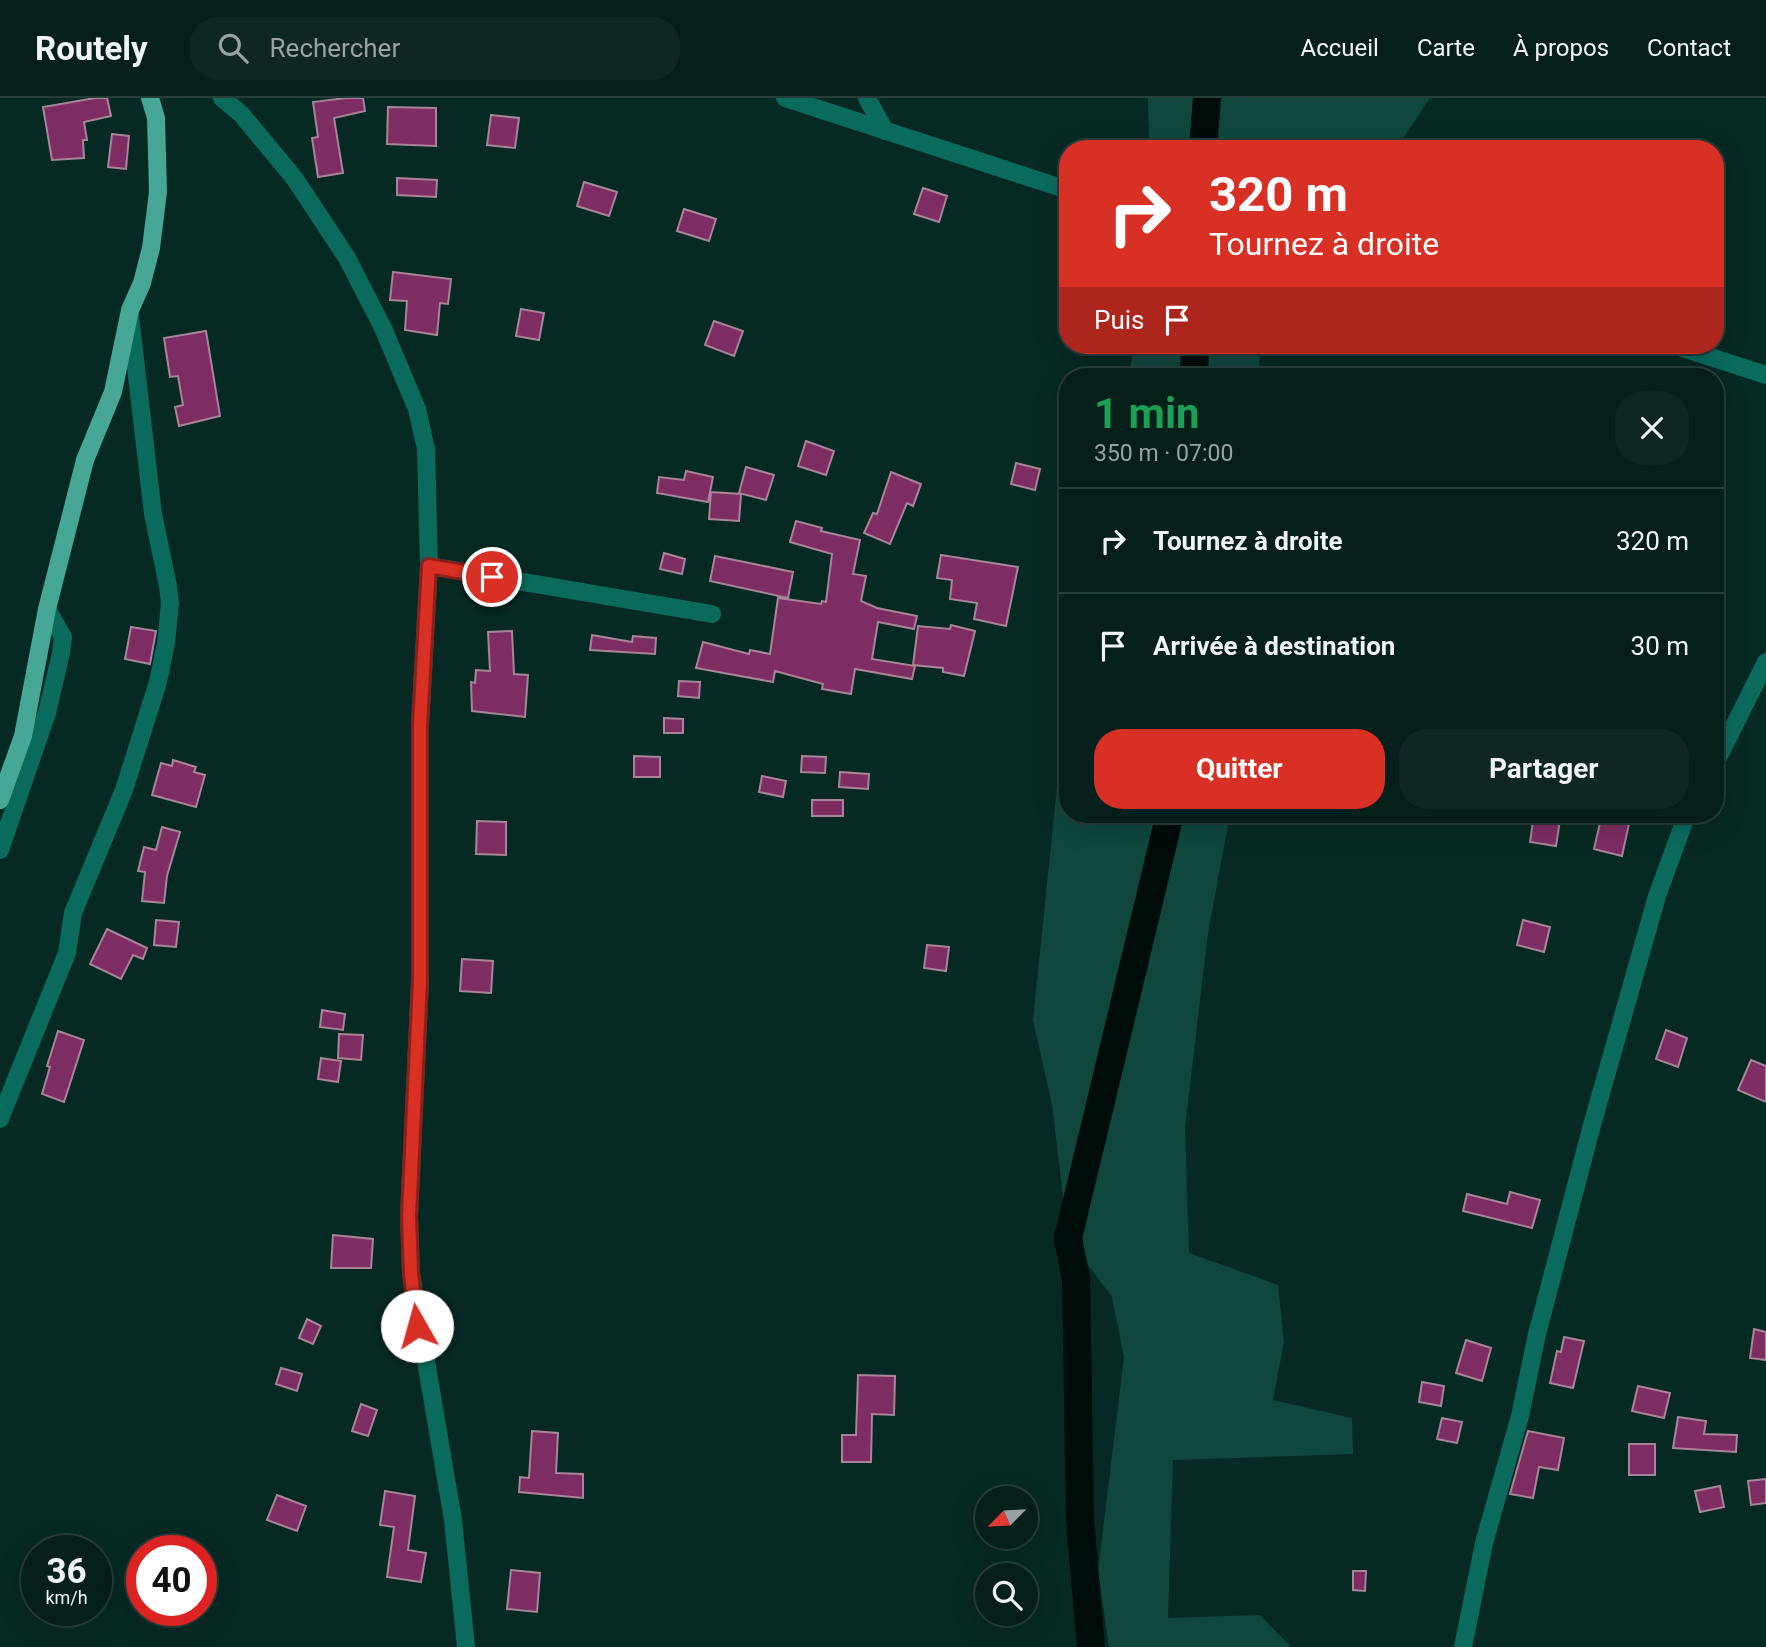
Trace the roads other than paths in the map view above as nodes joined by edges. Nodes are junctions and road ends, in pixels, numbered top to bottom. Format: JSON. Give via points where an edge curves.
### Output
{"nodes":[{"id":1,"x":150,"y":98,"type":"edge"},
{"id":2,"x":222,"y":98,"type":"edge"},
{"id":3,"x":785,"y":98,"type":"edge"},
{"id":4,"x":867,"y":98,"type":"edge"},
{"id":5,"x":885,"y":131,"type":"junction"},
{"id":6,"x":1059,"y":187,"type":"edge"},
{"id":7,"x":130,"y":310,"type":"junction"},
{"id":8,"x":1702,"y":354,"type":"edge"},
{"id":9,"x":1766,"y":374,"type":"edge"},
{"id":10,"x":429,"y":566,"type":"junction"},
{"id":11,"x":47,"y":609,"type":"junction"},
{"id":12,"x":712,"y":614,"type":"dead end"},
{"id":13,"x":1766,"y":662,"type":"edge"},
{"id":14,"x":1724,"y":746,"type":"edge"},
{"id":15,"x":0,"y":800,"type":"edge"},
{"id":16,"x":1684,"y":823,"type":"edge"},
{"id":17,"x":0,"y":850,"type":"edge"},
{"id":18,"x":0,"y":1119,"type":"edge"},
{"id":19,"x":466,"y":1647,"type":"edge"},
{"id":20,"x":1463,"y":1647,"type":"edge"}],
"edges":[{"from":1,"to":7,"type":"main road","via":[[156,118],[158,192],[151,248]]},
{"from":2,"to":10,"type":"street","via":[[295,179],[347,258],[383,327],[417,409],[426,449]]},
{"from":3,"to":5,"type":"street"},
{"from":4,"to":5,"type":"street"},
{"from":5,"to":6,"type":"street"},
{"from":7,"to":11,"type":"main road","via":[[113,392],[85,460]]},
{"from":7,"to":18,"type":"street","via":[[145,455],[169,594],[166,643],[124,790],[73,913],[67,953]]},
{"from":8,"to":9,"type":"street"},
{"from":10,"to":12,"type":"street"},
{"from":10,"to":19,"type":"street","via":[[420,725],[420,981],[409,1216],[417,1326],[453,1520]]},
{"from":11,"to":15,"type":"main road","via":[[23,736]]},
{"from":11,"to":17,"type":"street","via":[[63,637],[61,653],[47,713]]},
{"from":13,"to":14,"type":"street"},
{"from":16,"to":20,"type":"street","via":[[1657,896],[1536,1334]]}]}
